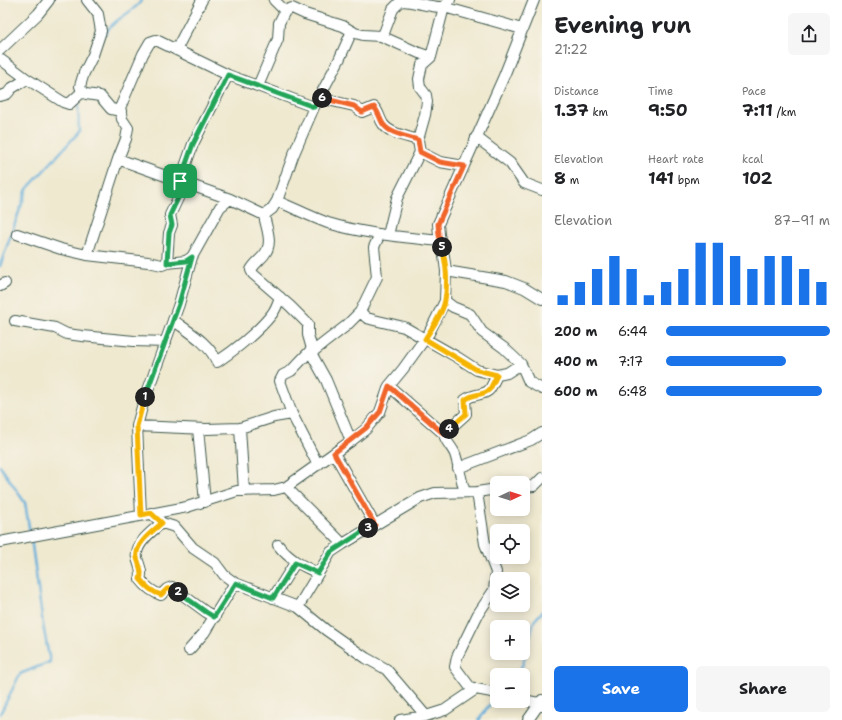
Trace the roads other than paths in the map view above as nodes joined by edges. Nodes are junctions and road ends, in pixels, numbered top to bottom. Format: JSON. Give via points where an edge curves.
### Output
{"nodes":[{"id":1,"x":48,"y":0,"type":"edge"},
{"id":2,"x":88,"y":0,"type":"edge"},
{"id":3,"x":202,"y":0,"type":"edge"},
{"id":4,"x":274,"y":0,"type":"edge"},
{"id":5,"x":447,"y":3,"type":"edge"},
{"id":6,"x":536,"y":3,"type":"edge"},
{"id":7,"x":285,"y":11,"type":"junction"},
{"id":8,"x":522,"y":29,"type":"junction"},
{"id":9,"x":352,"y":31,"type":"junction"},
{"id":10,"x":381,"y":36,"type":"junction"},
{"id":11,"x":0,"y":50,"type":"edge"},
{"id":12,"x":176,"y":50,"type":"junction"},
{"id":13,"x":431,"y":57,"type":"junction"},
{"id":14,"x":0,"y":59,"type":"edge"},
{"id":15,"x":228,"y":75,"type":"junction"},
{"id":16,"x":27,"y":79,"type":"junction"},
{"id":17,"x":258,"y":86,"type":"junction"},
{"id":18,"x":82,"y":92,"type":"junction"},
{"id":19,"x":0,"y":96,"type":"edge"},
{"id":20,"x":319,"y":98,"type":"junction"},
{"id":21,"x":314,"y":107,"type":"junction"},
{"id":22,"x":121,"y":111,"type":"junction"},
{"id":23,"x":476,"y":138,"type":"junction"},
{"id":24,"x":418,"y":140,"type":"junction"},
{"id":25,"x":420,"y":152,"type":"junction"},
{"id":26,"x":118,"y":159,"type":"junction"},
{"id":27,"x":464,"y":166,"type":"junction"},
{"id":28,"x":180,"y":181,"type":"junction"},
{"id":29,"x":542,"y":189,"type":"edge"},
{"id":30,"x":230,"y":199,"type":"junction"},
{"id":31,"x":277,"y":201,"type":"junction"},
{"id":32,"x":264,"y":215,"type":"junction"},
{"id":33,"x":17,"y":234,"type":"dead end"},
{"id":34,"x":384,"y":234,"type":"junction"},
{"id":35,"x":440,"y":241,"type":"junction"},
{"id":36,"x":87,"y":255,"type":"junction"},
{"id":37,"x":192,"y":257,"type":"junction"},
{"id":38,"x":167,"y":263,"type":"junction"},
{"id":39,"x":446,"y":270,"type":"junction"},
{"id":40,"x":280,"y":297,"type":"junction"},
{"id":41,"x":542,"y":299,"type":"edge"},
{"id":42,"x":445,"y":300,"type":"junction"},
{"id":43,"x":360,"y":312,"type":"junction"},
{"id":44,"x":173,"y":320,"type":"junction"},
{"id":45,"x":15,"y":321,"type":"dead end"},
{"id":46,"x":425,"y":339,"type":"junction"},
{"id":47,"x":166,"y":342,"type":"junction"},
{"id":48,"x":311,"y":351,"type":"junction"},
{"id":49,"x":521,"y":364,"type":"junction"},
{"id":50,"x":497,"y":375,"type":"junction"},
{"id":51,"x":389,"y":386,"type":"junction"},
{"id":52,"x":542,"y":390,"type":"edge"},
{"id":53,"x":292,"y":414,"type":"junction"},
{"id":54,"x":137,"y":426,"type":"junction"},
{"id":55,"x":198,"y":428,"type":"junction"},
{"id":56,"x":240,"y":428,"type":"junction"},
{"id":57,"x":542,"y":433,"type":"edge"},
{"id":58,"x":444,"y":434,"type":"junction"},
{"id":59,"x":351,"y":441,"type":"junction"},
{"id":60,"x":334,"y":453,"type":"junction"},
{"id":61,"x":318,"y":464,"type":"junction"},
{"id":62,"x":458,"y":468,"type":"junction"},
{"id":63,"x":542,"y":478,"type":"edge"},
{"id":64,"x":530,"y":486,"type":"edge"},
{"id":65,"x":286,"y":487,"type":"junction"},
{"id":66,"x":244,"y":491,"type":"junction"},
{"id":67,"x":490,"y":491,"type":"edge"},
{"id":68,"x":465,"y":492,"type":"junction"},
{"id":69,"x":477,"y":492,"type":"junction"},
{"id":70,"x":205,"y":502,"type":"junction"},
{"id":71,"x":146,"y":514,"type":"junction"},
{"id":72,"x":162,"y":523,"type":"junction"},
{"id":73,"x":375,"y":525,"type":"junction"},
{"id":74,"x":0,"y":542,"type":"edge"},
{"id":75,"x":343,"y":544,"type":"junction"},
{"id":76,"x":278,"y":545,"type":"dead end"},
{"id":77,"x":295,"y":563,"type":"junction"},
{"id":78,"x":318,"y":573,"type":"junction"},
{"id":79,"x":236,"y":583,"type":"junction"},
{"id":80,"x":273,"y":598,"type":"junction"},
{"id":81,"x":298,"y":607,"type":"junction"},
{"id":82,"x":214,"y":617,"type":"junction"},
{"id":83,"x":189,"y":650,"type":"dead end"},
{"id":84,"x":473,"y":691,"type":"junction"},
{"id":85,"x":490,"y":692,"type":"edge"},
{"id":86,"x":530,"y":701,"type":"edge"},
{"id":87,"x":541,"y":703,"type":"edge"},
{"id":88,"x":426,"y":716,"type":"junction"},
{"id":89,"x":400,"y":720,"type":"edge"},
{"id":90,"x":528,"y":720,"type":"edge"}],
"edges":[{"from":1,"to":11,"type":"street","via":[[38,14]]},
{"from":2,"to":18,"type":"street","via":[[98,14],[101,31],[84,73],[80,86]]},
{"from":3,"to":12,"type":"street"},
{"from":4,"to":7,"type":"street"},
{"from":5,"to":8,"type":"street"},
{"from":5,"to":10,"type":"street","via":[[439,7],[401,1],[393,9]]},
{"from":5,"to":13,"type":"street"},
{"from":6,"to":8,"type":"street"},
{"from":7,"to":9,"type":"street","via":[[292,8]]},
{"from":7,"to":17,"type":"street","via":[[279,23],[278,39]]},
{"from":8,"to":23,"type":"street"},
{"from":9,"to":10,"type":"street","via":[[363,35]]},
{"from":9,"to":20,"type":"street"},
{"from":10,"to":13,"type":"street"},
{"from":12,"to":15,"type":"street"},
{"from":12,"to":22,"type":"street","via":[[156,40],[150,42],[120,108]]},
{"from":13,"to":24,"type":"street","via":[[422,65],[419,79],[427,102]]},
{"from":14,"to":16,"type":"street"},
{"from":15,"to":17,"type":"street"},
{"from":15,"to":28,"type":"street","via":[[193,144]]},
{"from":16,"to":18,"type":"street","via":[[69,104]]},
{"from":16,"to":19,"type":"street","via":[[7,94]]},
{"from":17,"to":21,"type":"street"},
{"from":18,"to":22,"type":"street","via":[[100,96],[111,109]]},
{"from":20,"to":21,"type":"street"},
{"from":20,"to":24,"type":"street","via":[[354,106],[362,112],[374,107],[388,130]]},
{"from":21,"to":31,"type":"street"},
{"from":22,"to":26,"type":"street","via":[[122,119],[128,128]]},
{"from":23,"to":27,"type":"street"},
{"from":23,"to":29,"type":"street","via":[[510,163],[524,183]]},
{"from":24,"to":25,"type":"street"},
{"from":25,"to":27,"type":"street","via":[[440,162]]},
{"from":25,"to":34,"type":"street","via":[[397,198]]},
{"from":26,"to":28,"type":"street"},
{"from":26,"to":36,"type":"street"},
{"from":27,"to":35,"type":"street","via":[[438,224]]},
{"from":28,"to":30,"type":"street"},
{"from":28,"to":38,"type":"street","via":[[180,192],[170,215],[172,225]]},
{"from":30,"to":32,"type":"street"},
{"from":30,"to":37,"type":"street","via":[[220,207]]},
{"from":31,"to":32,"type":"street"},
{"from":31,"to":34,"type":"street","via":[[327,222]]},
{"from":32,"to":40,"type":"street","via":[[269,248],[252,270],[253,274]]},
{"from":33,"to":36,"type":"street"},
{"from":34,"to":35,"type":"street"},
{"from":34,"to":43,"type":"street","via":[[374,246],[377,277]]},
{"from":35,"to":39,"type":"street"},
{"from":36,"to":38,"type":"street","via":[[162,265]]},
{"from":37,"to":38,"type":"street","via":[[186,261]]},
{"from":37,"to":44,"type":"street"},
{"from":39,"to":41,"type":"street","via":[[506,281]]},
{"from":39,"to":42,"type":"street"},
{"from":40,"to":44,"type":"street","via":[[273,313],[260,327],[217,362],[205,345]]},
{"from":40,"to":48,"type":"street","via":[[308,324]]},
{"from":42,"to":46,"type":"street"},
{"from":42,"to":49,"type":"street","via":[[453,307],[470,314],[482,332]]},
{"from":43,"to":46,"type":"street","via":[[367,318],[404,327]]},
{"from":43,"to":48,"type":"street","via":[[346,326]]},
{"from":44,"to":47,"type":"street"},
{"from":45,"to":47,"type":"street","via":[[55,328],[67,334]]},
{"from":46,"to":50,"type":"street","via":[[477,370]]},
{"from":46,"to":51,"type":"street"},
{"from":47,"to":54,"type":"street"},
{"from":48,"to":53,"type":"street","via":[[280,381]]},
{"from":48,"to":59,"type":"street"},
{"from":49,"to":50,"type":"street","via":[[507,373]]},
{"from":49,"to":52,"type":"street","via":[[529,382]]},
{"from":50,"to":58,"type":"street","via":[[490,389],[465,400],[466,414]]},
{"from":51,"to":58,"type":"street"},
{"from":51,"to":59,"type":"street","via":[[380,412]]},
{"from":53,"to":56,"type":"street"},
{"from":53,"to":61,"type":"street"},
{"from":54,"to":55,"type":"street"},
{"from":54,"to":71,"type":"street"},
{"from":55,"to":56,"type":"street"},
{"from":55,"to":70,"type":"street"},
{"from":56,"to":66,"type":"street"},
{"from":57,"to":62,"type":"street"},
{"from":58,"to":62,"type":"street","via":[[455,453]]},
{"from":59,"to":60,"type":"street"},
{"from":60,"to":61,"type":"street"},
{"from":60,"to":73,"type":"street"},
{"from":61,"to":65,"type":"street"},
{"from":62,"to":68,"type":"street"},
{"from":63,"to":64,"type":"street"},
{"from":65,"to":66,"type":"street"},
{"from":65,"to":75,"type":"street"},
{"from":66,"to":70,"type":"street"},
{"from":67,"to":69,"type":"street"},
{"from":68,"to":69,"type":"street"},
{"from":68,"to":73,"type":"street","via":[[435,493],[420,498]]},
{"from":69,"to":84,"type":"street","via":[[485,544],[496,572],[494,590],[478,614],[456,657],[455,667]]},
{"from":70,"to":71,"type":"street","via":[[188,508]]},
{"from":71,"to":72,"type":"street"},
{"from":71,"to":74,"type":"street"},
{"from":72,"to":79,"type":"street","via":[[175,527],[193,548],[215,563],[224,575]]},
{"from":72,"to":82,"type":"street","via":[[146,537],[139,548],[137,556],[142,575],[140,579],[155,593],[161,595],[172,588]]},
{"from":73,"to":75,"type":"street"},
{"from":75,"to":78,"type":"street","via":[[331,552]]},
{"from":76,"to":77,"type":"street"},
{"from":77,"to":78,"type":"street"},
{"from":77,"to":80,"type":"street"},
{"from":78,"to":81,"type":"street"},
{"from":79,"to":80,"type":"street"},
{"from":79,"to":82,"type":"street"},
{"from":80,"to":81,"type":"street"},
{"from":81,"to":88,"type":"street","via":[[326,630],[386,669]]},
{"from":82,"to":83,"type":"street"},
{"from":84,"to":85,"type":"street","via":[[476,689]]},
{"from":84,"to":88,"type":"street","via":[[445,710]]},
{"from":86,"to":87,"type":"street"},
{"from":87,"to":90,"type":"street"},
{"from":88,"to":89,"type":"street"}]}
